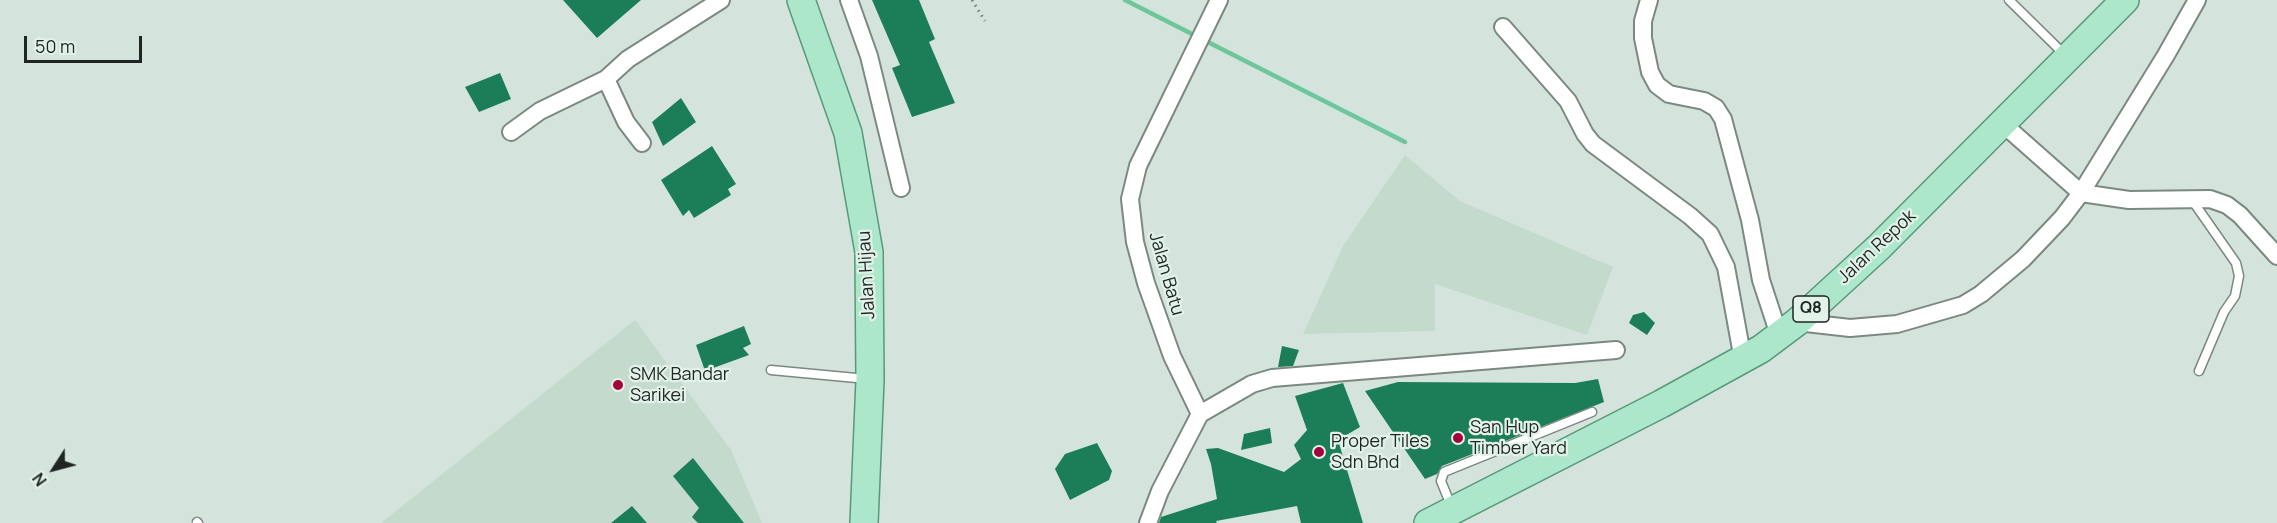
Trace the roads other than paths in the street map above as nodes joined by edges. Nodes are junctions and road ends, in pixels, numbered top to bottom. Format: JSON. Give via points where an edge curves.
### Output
{"nodes":[{"id":1,"x":721,"y":0,"type":"edge"},
{"id":2,"x":801,"y":0,"type":"edge"},
{"id":3,"x":849,"y":0,"type":"edge"},
{"id":4,"x":1219,"y":0,"type":"edge"},
{"id":5,"x":1649,"y":0,"type":"edge"},
{"id":6,"x":2009,"y":0,"type":"edge"},
{"id":7,"x":2125,"y":0,"type":"edge"},
{"id":8,"x":2197,"y":0,"type":"edge"},
{"id":9,"x":1503,"y":27,"type":"dead end"},
{"id":10,"x":2068,"y":59,"type":"junction"},
{"id":11,"x":606,"y":79,"type":"junction"},
{"id":12,"x":2003,"y":124,"type":"junction"},
{"id":13,"x":511,"y":132,"type":"dead end"},
{"id":14,"x":642,"y":143,"type":"dead end"},
{"id":15,"x":901,"y":188,"type":"dead end"},
{"id":16,"x":2081,"y":193,"type":"junction"},
{"id":17,"x":2190,"y":197,"type":"junction"},
{"id":18,"x":2277,"y":256,"type":"edge"},
{"id":19,"x":1788,"y":329,"type":"junction"},
{"id":20,"x":1616,"y":350,"type":"dead end"},
{"id":21,"x":1743,"y":360,"type":"junction"},
{"id":22,"x":771,"y":370,"type":"dead end"},
{"id":23,"x":2199,"y":371,"type":"dead end"},
{"id":24,"x":870,"y":380,"type":"junction"},
{"id":25,"x":1592,"y":412,"type":"dead end"},
{"id":26,"x":1200,"y":414,"type":"junction"},
{"id":27,"x":1454,"y":511,"type":"junction"},
{"id":28,"x":864,"y":523,"type":"edge"},
{"id":29,"x":1148,"y":523,"type":"edge"},
{"id":30,"x":1428,"y":523,"type":"edge"}],
"edges":[{"from":1,"to":11,"type":"street","via":[[628,59]]},
{"from":2,"to":24,"type":"main road","name":"Jalan Hijau","via":[[848,133],[869,252]]},
{"from":3,"to":15,"type":"street","via":[[869,56]]},
{"from":4,"to":26,"type":"street","name":"Jalan Batu","via":[[1138,166],[1130,199],[1135,242],[1146,283],[1172,356]]},
{"from":5,"to":19,"type":"street","via":[[1643,38],[1650,72],[1657,85],[1669,94],[1704,101],[1723,118],[1750,219],[1761,280]]},
{"from":6,"to":10,"type":"lane"},
{"from":7,"to":10,"type":"main road","name":"Jalan Repok","number":"Q8"},
{"from":8,"to":16,"type":"street"},
{"from":9,"to":21,"type":"street","via":[[1568,101],[1593,144],[1710,234],[1726,267]]},
{"from":10,"to":12,"type":"main road","name":"Jalan Repok","number":"Q8"},
{"from":11,"to":13,"type":"street","via":[[540,111]]},
{"from":11,"to":14,"type":"street","via":[[626,122]]},
{"from":12,"to":16,"type":"street"},
{"from":12,"to":19,"type":"main road","name":"Jalan Repok","number":"Q8","via":[[1879,247]]},
{"from":16,"to":17,"type":"street","via":[[2129,200]]},
{"from":16,"to":19,"type":"street","via":[[2023,259],[1963,305],[1897,324]]},
{"from":17,"to":18,"type":"street","via":[[2227,205]]},
{"from":17,"to":23,"type":"lane","via":[[2231,254],[2239,276],[2235,296]]},
{"from":19,"to":21,"type":"main road","name":"Jalan Repok","number":"Q8"},
{"from":20,"to":26,"type":"street","via":[[1272,378],[1252,384]]},
{"from":21,"to":27,"type":"main road","name":"Jalan Repok","number":"Q8"},
{"from":22,"to":24,"type":"lane"},
{"from":24,"to":28,"type":"main road","name":"Jalan Hijau"},
{"from":25,"to":27,"type":"lane","via":[[1444,472],[1441,482]]},
{"from":26,"to":29,"type":"street"},
{"from":27,"to":30,"type":"main road","name":"Jalan Repok","number":"Q8"}]}
